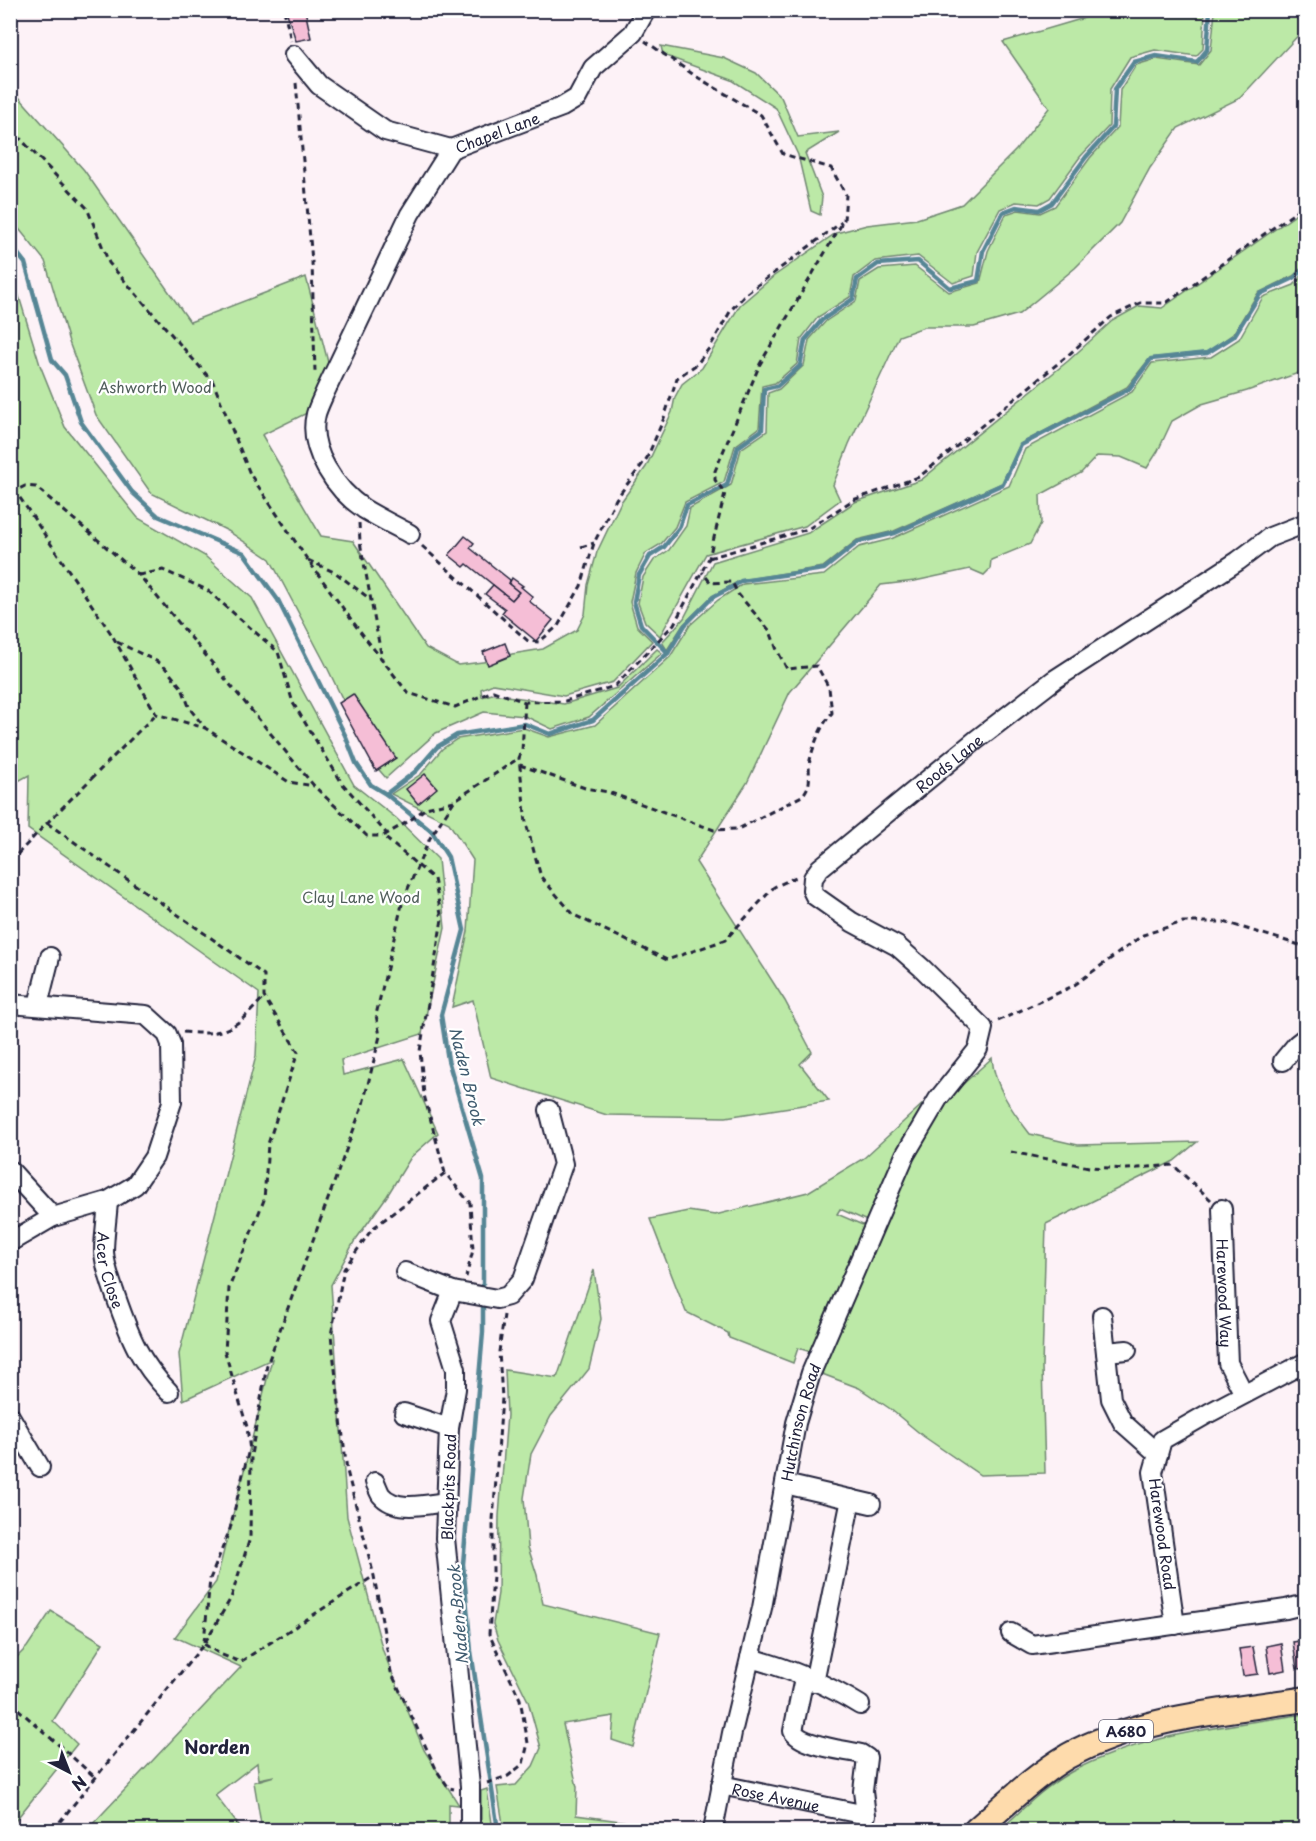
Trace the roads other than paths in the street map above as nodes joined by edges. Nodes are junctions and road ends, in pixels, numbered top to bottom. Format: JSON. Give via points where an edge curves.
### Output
{"nodes":[{"id":1,"x":646,"y":10,"type":"edge"},
{"id":2,"x":294,"y":55,"type":"road end"},
{"id":3,"x":451,"y":149,"type":"junction"},
{"id":4,"x":1305,"y":523,"type":"edge"},
{"id":5,"x":410,"y":534,"type":"road end"},
{"id":6,"x":50,"y":957,"type":"dead end"},
{"id":7,"x":10,"y":1004,"type":"edge"},
{"id":8,"x":38,"y":1005,"type":"junction"},
{"id":9,"x":1305,"y":1038,"type":"edge"},
{"id":10,"x":978,"y":1049,"type":"joint"},
{"id":11,"x":1283,"y":1061,"type":"dead end"},
{"id":12,"x":549,"y":1110,"type":"dead end"},
{"id":13,"x":10,"y":1170,"type":"edge"},
{"id":14,"x":108,"y":1201,"type":"junction"},
{"id":15,"x":53,"y":1216,"type":"junction"},
{"id":16,"x":1227,"y":1219,"type":"road end"},
{"id":17,"x":10,"y":1242,"type":"edge"},
{"id":18,"x":405,"y":1272,"type":"dead end"},
{"id":19,"x":464,"y":1294,"type":"junction"},
{"id":20,"x":1102,"y":1316,"type":"dead end"},
{"id":21,"x":1127,"y":1350,"type":"dead end"},
{"id":22,"x":1106,"y":1352,"type":"junction"},
{"id":23,"x":1305,"y":1362,"type":"edge"},
{"id":24,"x":170,"y":1392,"type":"dead end"},
{"id":25,"x":1244,"y":1394,"type":"junction"},
{"id":26,"x":404,"y":1413,"type":"dead end"},
{"id":27,"x":10,"y":1416,"type":"edge"},
{"id":28,"x":449,"y":1428,"type":"junction"},
{"id":29,"x":1158,"y":1454,"type":"junction"},
{"id":30,"x":40,"y":1467,"type":"dead end"},
{"id":31,"x":375,"y":1482,"type":"dead end"},
{"id":32,"x":785,"y":1484,"type":"junction"},
{"id":33,"x":852,"y":1499,"type":"junction"},
{"id":34,"x":447,"y":1502,"type":"junction"},
{"id":35,"x":871,"y":1504,"type":"dead end"},
{"id":36,"x":1305,"y":1604,"type":"edge"},
{"id":37,"x":1176,"y":1625,"type":"junction"},
{"id":38,"x":1011,"y":1633,"type":"dead end"},
{"id":39,"x":750,"y":1658,"type":"junction"},
{"id":40,"x":809,"y":1680,"type":"junction"},
{"id":41,"x":1305,"y":1699,"type":"edge"},
{"id":42,"x":860,"y":1705,"type":"dead end"},
{"id":43,"x":721,"y":1785,"type":"junction"},
{"id":44,"x":470,"y":1830,"type":"edge"},
{"id":45,"x":713,"y":1830,"type":"edge"},
{"id":46,"x":976,"y":1830,"type":"edge"}],
"edges":[{"from":1,"to":3,"type":"street","name":"Chapel Lane","via":[[633,33],[593,68],[577,98]]},
{"from":2,"to":3,"type":"street","name":"Chapel Lane","via":[[319,85],[385,131]]},
{"from":3,"to":5,"type":"street","via":[[410,214],[325,392],[314,430],[321,458],[349,497]]},
{"from":4,"to":10,"type":"street","name":"Roods Lane","via":[[1270,537],[1054,680],[873,823],[826,862],[813,878],[815,896],[897,946],[983,1028]]},
{"from":6,"to":8,"type":"street"},
{"from":7,"to":8,"type":"street"},
{"from":8,"to":14,"type":"street","via":[[146,1015],[171,1044],[172,1102],[154,1157],[135,1185]]},
{"from":9,"to":11,"type":"street"},
{"from":10,"to":32,"type":"street","name":"Hutchinson Road","via":[[938,1099],[905,1155],[811,1373],[796,1423]]},
{"from":12,"to":19,"type":"street","via":[[563,1164],[523,1279],[502,1298]]},
{"from":13,"to":15,"type":"street"},
{"from":14,"to":15,"type":"street"},
{"from":14,"to":24,"type":"street","name":"Acer Close","via":[[104,1253],[111,1281],[130,1338],[143,1362]]},
{"from":15,"to":17,"type":"street"},
{"from":16,"to":25,"type":"street","name":"Harewood Way","via":[[1228,1363]]},
{"from":18,"to":19,"type":"street"},
{"from":19,"to":28,"type":"street","name":"Blackpits Road","via":[[441,1321],[456,1369]]},
{"from":20,"to":22,"type":"street"},
{"from":21,"to":22,"type":"street"},
{"from":22,"to":29,"type":"street","via":[[1111,1399],[1123,1423]]},
{"from":23,"to":25,"type":"street"},
{"from":25,"to":29,"type":"street","via":[[1162,1440]]},
{"from":26,"to":28,"type":"street"},
{"from":27,"to":30,"type":"street"},
{"from":28,"to":34,"type":"street","name":"Blackpits Road"},
{"from":29,"to":37,"type":"street","name":"Harewood Road","via":[[1153,1472]]},
{"from":31,"to":34,"type":"street","via":[[381,1496],[394,1504]]},
{"from":32,"to":33,"type":"street"},
{"from":32,"to":39,"type":"street","name":"Hutchinson Road"},
{"from":33,"to":35,"type":"street"},
{"from":33,"to":40,"type":"street"},
{"from":34,"to":44,"type":"street","name":"Blackpits Road","via":[[445,1538],[470,1786]]},
{"from":36,"to":37,"type":"street"},
{"from":37,"to":38,"type":"street","via":[[1032,1645]]},
{"from":39,"to":40,"type":"street"},
{"from":39,"to":43,"type":"street","name":"Hutchinson Road"},
{"from":40,"to":42,"type":"street"},
{"from":40,"to":43,"type":"street","name":"Rose Avenue","via":[[793,1731],[806,1741],[867,1758],[863,1791],[866,1815]]},
{"from":41,"to":46,"type":"main road","number":"A680","via":[[1156,1723],[1102,1740],[1046,1771]]},
{"from":43,"to":45,"type":"street","name":"Hutchinson Road"}]}
